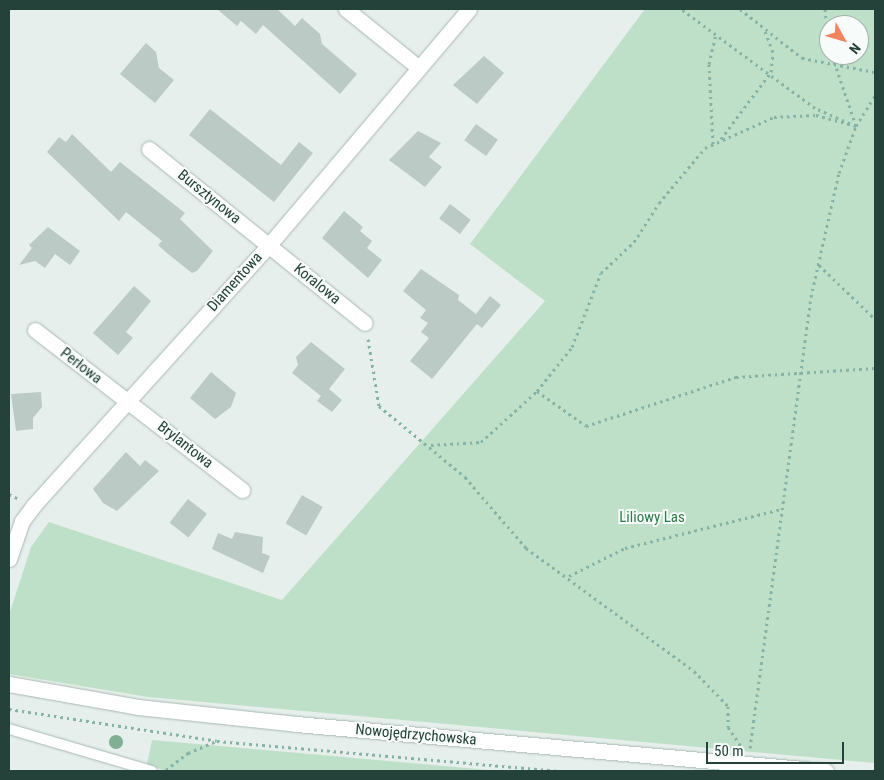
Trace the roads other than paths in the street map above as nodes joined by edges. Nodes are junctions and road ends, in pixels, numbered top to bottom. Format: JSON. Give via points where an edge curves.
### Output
{"nodes":[{"id":1,"x":346,"y":9,"type":"edge"},
{"id":2,"x":469,"y":9,"type":"edge"},
{"id":3,"x":419,"y":68,"type":"junction"},
{"id":4,"x":149,"y":149,"type":"dead end"},
{"id":5,"x":269,"y":245,"type":"junction"},
{"id":6,"x":365,"y":323,"type":"road end"},
{"id":7,"x":35,"y":330,"type":"dead end"},
{"id":8,"x":128,"y":402,"type":"junction"},
{"id":9,"x":242,"y":490,"type":"dead end"},
{"id":10,"x":9,"y":559,"type":"edge"},
{"id":11,"x":9,"y":684,"type":"edge"},
{"id":12,"x":9,"y":729,"type":"edge"},
{"id":13,"x":152,"y":771,"type":"edge"},
{"id":14,"x":826,"y":771,"type":"edge"}],
"edges":[{"from":1,"to":3,"type":"street"},
{"from":2,"to":3,"type":"street","name":"Diamentowa"},
{"from":3,"to":5,"type":"street","name":"Diamentowa"},
{"from":4,"to":5,"type":"street","name":"Bursztynowa"},
{"from":5,"to":6,"type":"street","name":"Koralowa"},
{"from":5,"to":8,"type":"street","name":"Diamentowa"},
{"from":7,"to":8,"type":"street","name":"Perłowa"},
{"from":8,"to":9,"type":"street","name":"Brylantowa"},
{"from":8,"to":10,"type":"street","name":"Diamentowa","via":[[34,505],[22,521]]},
{"from":11,"to":14,"type":"street","name":"Nowojędrzychowska","via":[[168,710]]},
{"from":12,"to":13,"type":"lane"}]}
